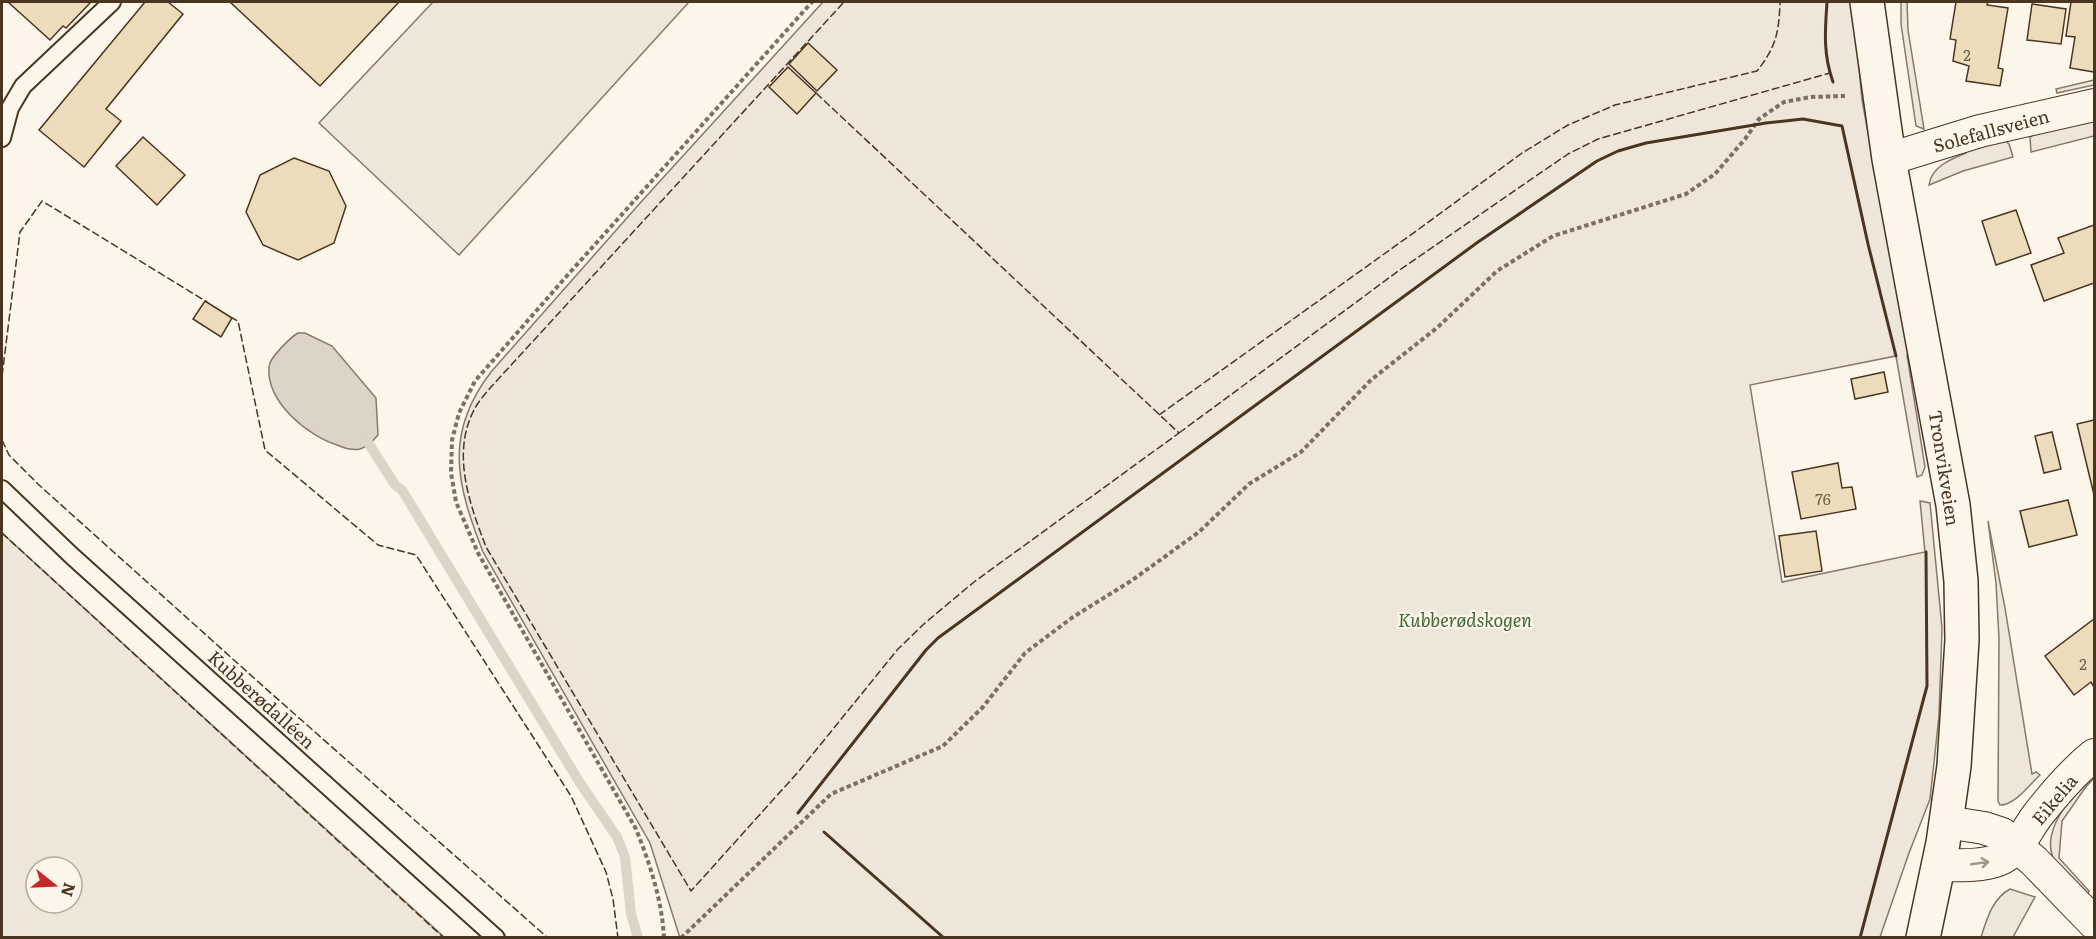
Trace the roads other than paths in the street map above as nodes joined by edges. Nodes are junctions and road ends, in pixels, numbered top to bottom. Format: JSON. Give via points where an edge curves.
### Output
{"nodes":[{"id":1,"x":112,"y":2,"type":"edge"},
{"id":2,"x":1867,"y":2,"type":"edge"},
{"id":3,"x":2094,"y":105,"type":"edge"},
{"id":4,"x":2,"y":138,"type":"edge"},
{"id":5,"x":1889,"y":159,"type":"junction"},
{"id":6,"x":2,"y":489,"type":"edge"},
{"id":7,"x":2094,"y":755,"type":"edge"},
{"id":8,"x":1946,"y":822,"type":"junction"},
{"id":9,"x":2018,"y":847,"type":"junction"},
{"id":10,"x":1938,"y":865,"type":"junction"},
{"id":11,"x":2094,"y":923,"type":"edge"},
{"id":12,"x":496,"y":938,"type":"edge"},
{"id":13,"x":1923,"y":938,"type":"edge"}],
"edges":[{"from":1,"to":4,"type":"lane","via":[[23,86],[10,108]]},
{"from":2,"to":5,"type":"street","name":"Tronvikveien"},
{"from":3,"to":5,"type":"street","name":"Solefallsveien","via":[[1980,131]]},
{"from":5,"to":8,"type":"street","name":"Tronvikveien","via":[[1953,505],[1961,581],[1960,699]]},
{"from":6,"to":12,"type":"lane","name":"Kubberødalléen"},
{"from":7,"to":9,"type":"street","name":"Eikelia","via":[[2044,808]]},
{"from":8,"to":9,"type":"street","via":[[2002,834]]},
{"from":8,"to":10,"type":"street","name":"Tronvikveien"},
{"from":10,"to":9,"type":"street","name":"Eikelia","one_way":true,"via":[[1982,864],[2000,859]]},
{"from":9,"to":11,"type":"street"},
{"from":10,"to":13,"type":"street","name":"Tronvikveien"}]}
